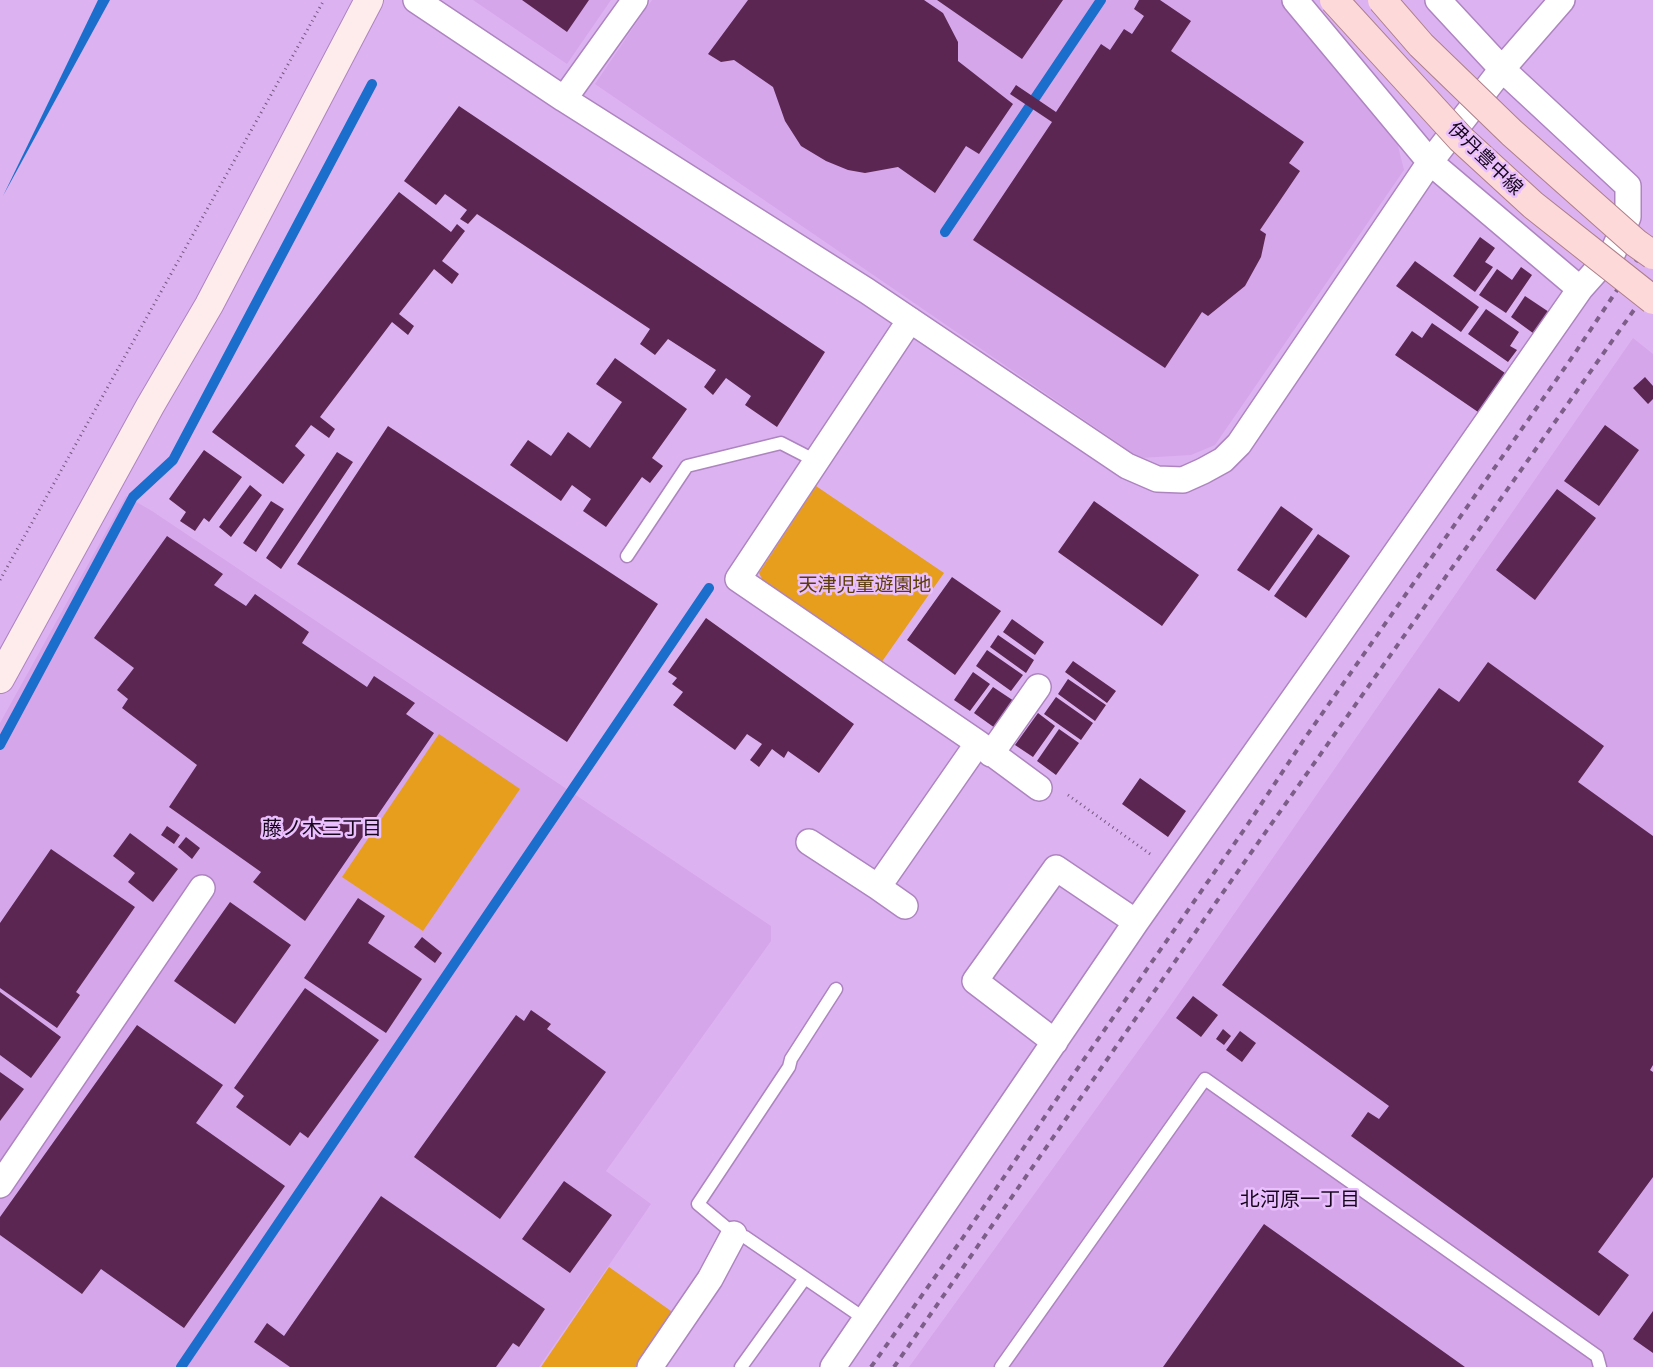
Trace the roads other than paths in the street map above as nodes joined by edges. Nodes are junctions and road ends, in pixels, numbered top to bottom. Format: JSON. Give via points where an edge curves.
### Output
{"nodes":[{"id":1,"x":369,"y":0,"type":"edge"},
{"id":2,"x":416,"y":0,"type":"edge"},
{"id":3,"x":635,"y":0,"type":"edge"},
{"id":4,"x":1295,"y":0,"type":"edge"},
{"id":5,"x":1334,"y":0,"type":"edge"},
{"id":6,"x":1382,"y":0,"type":"edge"},
{"id":7,"x":1438,"y":0,"type":"edge"},
{"id":8,"x":1562,"y":0,"type":"edge"},
{"id":9,"x":1502,"y":69,"type":"junction"},
{"id":10,"x":564,"y":99,"type":"junction"},
{"id":11,"x":1430,"y":162,"type":"junction"},
{"id":12,"x":1653,"y":255,"type":"edge"},
{"id":13,"x":1580,"y":289,"type":"junction"},
{"id":14,"x":1653,"y":300,"type":"edge"},
{"id":15,"x":910,"y":320,"type":"junction"},
{"id":16,"x":816,"y":461,"type":"junction"},
{"id":17,"x":627,"y":556,"type":"dead end"},
{"id":18,"x":0,"y":679,"type":"edge"},
{"id":19,"x":1038,"y":687,"type":"dead end"},
{"id":20,"x":984,"y":749,"type":"junction"},
{"id":21,"x":1039,"y":788,"type":"road end"},
{"id":22,"x":809,"y":842,"type":"dead end"},
{"id":23,"x":878,"y":887,"type":"junction"},
{"id":24,"x":202,"y":888,"type":"dead end"},
{"id":25,"x":905,"y":906,"type":"dead end"},
{"id":26,"x":1136,"y":922,"type":"junction"},
{"id":27,"x":836,"y":989,"type":"dead end"},
{"id":28,"x":1055,"y":1042,"type":"junction"},
{"id":29,"x":0,"y":1185,"type":"edge"},
{"id":30,"x":734,"y":1234,"type":"junction"},
{"id":31,"x":805,"y":1278,"type":"junction"},
{"id":32,"x":866,"y":1319,"type":"junction"},
{"id":33,"x":650,"y":1367,"type":"edge"},
{"id":34,"x":741,"y":1367,"type":"edge"},
{"id":35,"x":833,"y":1367,"type":"edge"},
{"id":36,"x":1001,"y":1367,"type":"edge"},
{"id":37,"x":1600,"y":1367,"type":"edge"}],
"edges":[{"from":1,"to":18,"type":"street","via":[[208,305]]},
{"from":2,"to":10,"type":"street"},
{"from":3,"to":10,"type":"street"},
{"from":4,"to":11,"type":"street"},
{"from":5,"to":14,"type":"main road","name":"伊丹豊中線","bridge":true,"via":[[1461,138],[1533,205]]},
{"from":6,"to":12,"type":"main road","name":"伊丹豊中線","bridge":true,"via":[[1421,45],[1512,133]]},
{"from":7,"to":9,"type":"street"},
{"from":8,"to":9,"type":"street"},
{"from":9,"to":11,"type":"street"},
{"from":9,"to":13,"type":"street","via":[[1628,186],[1628,217],[1613,252]]},
{"from":10,"to":15,"type":"street"},
{"from":11,"to":13,"type":"street"},
{"from":11,"to":15,"type":"street","via":[[1239,444],[1222,460],[1183,480],[1157,479],[1127,466]]},
{"from":13,"to":26,"type":"street"},
{"from":15,"to":16,"type":"street"},
{"from":16,"to":17,"type":"lane","via":[[781,443],[687,466]]},
{"from":16,"to":20,"type":"street","via":[[738,579]]},
{"from":19,"to":20,"type":"street"},
{"from":20,"to":21,"type":"street"},
{"from":20,"to":23,"type":"street"},
{"from":22,"to":23,"type":"street"},
{"from":23,"to":25,"type":"street"},
{"from":24,"to":29,"type":"street"},
{"from":26,"to":28,"type":"street"},
{"from":26,"to":28,"type":"street","via":[[1056,868],[975,981]]},
{"from":27,"to":30,"type":"lane","via":[[790,1058],[789,1067],[698,1204]]},
{"from":28,"to":32,"type":"street"},
{"from":30,"to":31,"type":"lane","via":[[746,1237]]},
{"from":30,"to":33,"type":"street","via":[[710,1278]]},
{"from":31,"to":32,"type":"lane"},
{"from":31,"to":34,"type":"lane"},
{"from":32,"to":35,"type":"street"},
{"from":36,"to":37,"type":"lane","via":[[1205,1079],[1597,1356]]}]}
